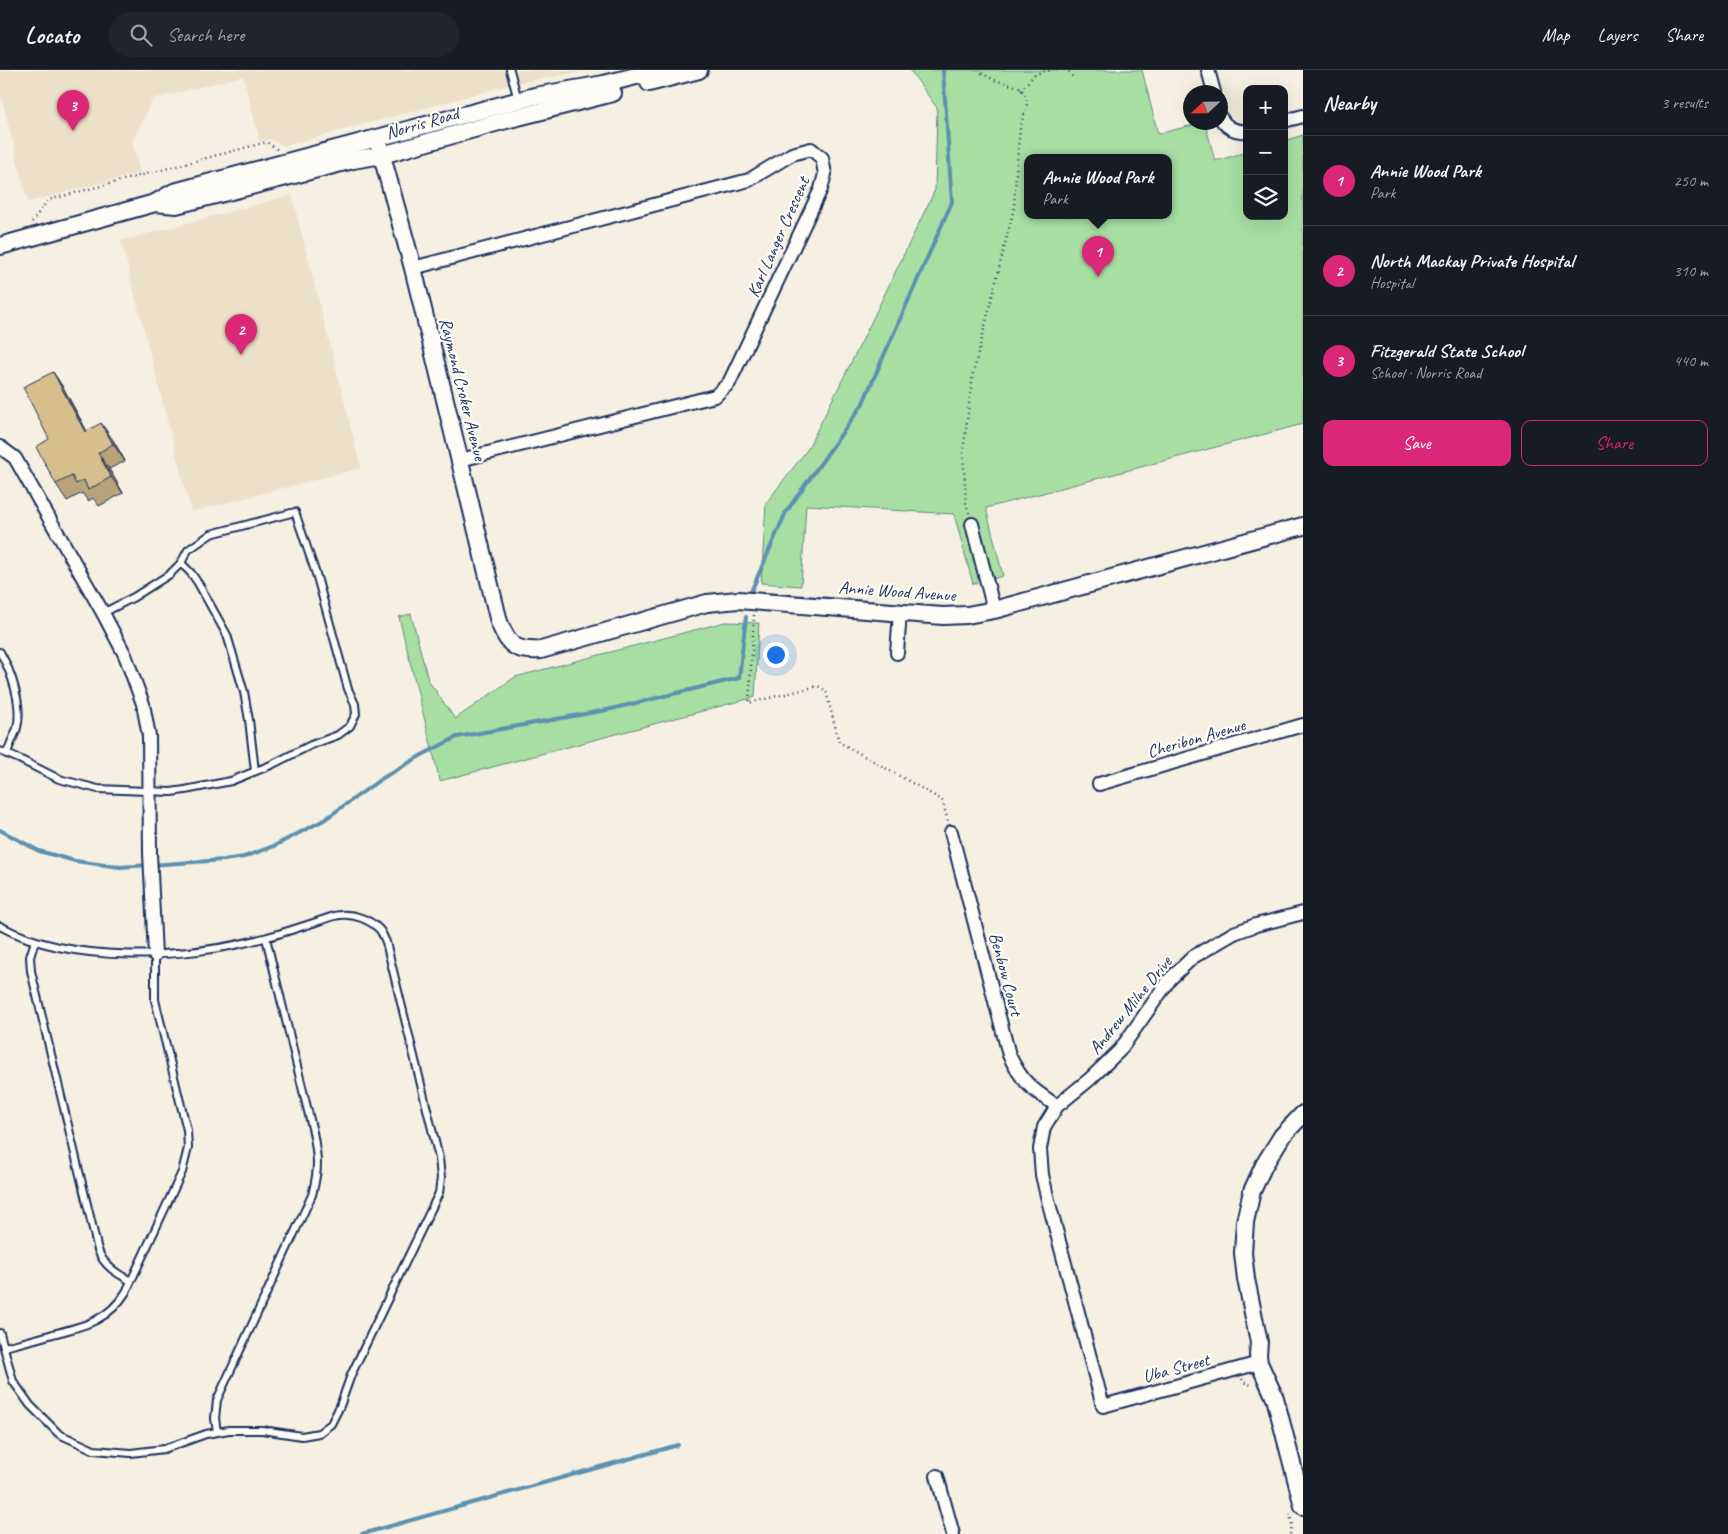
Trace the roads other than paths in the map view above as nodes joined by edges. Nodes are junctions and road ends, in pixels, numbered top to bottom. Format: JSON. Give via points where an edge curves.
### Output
{"nodes":[{"id":1,"x":510,"y":70,"type":"edge"},
{"id":2,"x":660,"y":70,"type":"edge"},
{"id":3,"x":699,"y":70,"type":"edge"},
{"id":4,"x":1208,"y":70,"type":"edge"},
{"id":5,"x":1212,"y":85,"type":"edge"},
{"id":6,"x":516,"y":102,"type":"junction"},
{"id":7,"x":1303,"y":116,"type":"edge"},
{"id":8,"x":1288,"y":120,"type":"edge"},
{"id":9,"x":1228,"y":126,"type":"edge"},
{"id":10,"x":1243,"y":131,"type":"edge"},
{"id":11,"x":377,"y":138,"type":"junction"},
{"id":12,"x":382,"y":155,"type":"junction"},
{"id":13,"x":155,"y":203,"type":"junction"},
{"id":14,"x":0,"y":246,"type":"edge"},
{"id":15,"x":413,"y":268,"type":"junction"},
{"id":16,"x":0,"y":447,"type":"edge"},
{"id":17,"x":460,"y":460,"type":"junction"},
{"id":18,"x":972,"y":524,"type":"road end"},
{"id":19,"x":1303,"y":526,"type":"edge"},
{"id":20,"x":181,"y":563,"type":"junction"},
{"id":21,"x":994,"y":610,"type":"junction"},
{"id":22,"x":900,"y":612,"type":"junction"},
{"id":23,"x":103,"y":613,"type":"junction"},
{"id":24,"x":515,"y":647,"type":"joint"},
{"id":25,"x":0,"y":652,"type":"edge"},
{"id":26,"x":897,"y":653,"type":"dead end"},
{"id":27,"x":1303,"y":725,"type":"edge"},
{"id":28,"x":3,"y":752,"type":"edge"},
{"id":29,"x":255,"y":771,"type":"junction"},
{"id":30,"x":1099,"y":784,"type":"dead end"},
{"id":31,"x":150,"y":791,"type":"junction"},
{"id":32,"x":951,"y":832,"type":"road end"},
{"id":33,"x":1303,"y":913,"type":"edge"},
{"id":34,"x":0,"y":926,"type":"edge"},
{"id":35,"x":266,"y":938,"type":"junction"},
{"id":36,"x":35,"y":941,"type":"junction"},
{"id":37,"x":155,"y":955,"type":"junction"},
{"id":38,"x":1057,"y":1106,"type":"junction"},
{"id":39,"x":1303,"y":1114,"type":"edge"},
{"id":40,"x":131,"y":1281,"type":"junction"},
{"id":41,"x":0,"y":1333,"type":"edge"},
{"id":42,"x":4,"y":1347,"type":"junction"},
{"id":43,"x":1259,"y":1363,"type":"junction"},
{"id":44,"x":1103,"y":1406,"type":"joint"},
{"id":45,"x":217,"y":1432,"type":"junction"},
{"id":46,"x":938,"y":1476,"type":"dead end"},
{"id":47,"x":1296,"y":1507,"type":"edge"},
{"id":48,"x":953,"y":1534,"type":"edge"}],
"edges":[{"from":1,"to":6,"type":"lane"},
{"from":2,"to":6,"type":"street","name":"Norris Road"},
{"from":3,"to":6,"type":"street","name":"Norris Road"},
{"from":4,"to":5,"type":"street"},
{"from":6,"to":11,"type":"street","name":"Norris Road","via":[[403,127]]},
{"from":6,"to":12,"type":"street","name":"Norris Road"},
{"from":7,"to":8,"type":"street"},
{"from":9,"to":10,"type":"street"},
{"from":11,"to":12,"type":"street","name":"Raymond Croker Avenue"},
{"from":11,"to":13,"type":"street","name":"Norris Road","via":[[174,192]]},
{"from":12,"to":13,"type":"street","name":"Norris Road","via":[[176,205]]},
{"from":12,"to":15,"type":"street","name":"Raymond Croker Avenue"},
{"from":13,"to":14,"type":"street","name":"Norris Road"},
{"from":15,"to":17,"type":"street","name":"Raymond Croker Avenue"},
{"from":15,"to":17,"type":"street","name":"Karl Langer Crescent","via":[[749,180],[792,154],[811,149],[822,158],[825,174],[821,189],[729,383],[716,396]]},
{"from":16,"to":23,"type":"street","via":[[15,458]]},
{"from":17,"to":24,"type":"street","name":"Raymond Croker Avenue","via":[[499,622],[505,637]]},
{"from":18,"to":21,"type":"street"},
{"from":19,"to":21,"type":"street","name":"Annie Wood Avenue"},
{"from":20,"to":23,"type":"lane","via":[[155,584]]},
{"from":20,"to":29,"type":"lane","via":[[198,583],[227,635],[244,692]]},
{"from":20,"to":29,"type":"lane","via":[[188,550],[211,534],[295,512],[356,714],[350,726],[338,735]]},
{"from":21,"to":22,"type":"street","name":"Annie Wood Avenue","via":[[943,616]]},
{"from":22,"to":24,"type":"street","name":"Annie Wood Avenue","via":[[738,600],[708,603],[541,650],[527,651]]},
{"from":22,"to":26,"type":"street"},
{"from":23,"to":31,"type":"street","via":[[125,656],[143,704],[149,736]]},
{"from":25,"to":28,"type":"lane","via":[[14,682],[18,704],[17,728]]},
{"from":27,"to":30,"type":"street","name":"Cheribon Avenue"},
{"from":28,"to":31,"type":"lane","via":[[59,779],[98,788]]},
{"from":29,"to":31,"type":"lane","via":[[231,781],[171,792]]},
{"from":31,"to":37,"type":"street"},
{"from":32,"to":38,"type":"street","name":"Benbow Court","via":[[1009,1056],[1028,1086]]},
{"from":33,"to":38,"type":"street","name":"Andrew Milne Drive","via":[[1234,933],[1193,957],[1170,979],[1120,1050]]},
{"from":34,"to":36,"type":"lane"},
{"from":35,"to":37,"type":"lane","via":[[238,945]]},
{"from":35,"to":45,"type":"lane","via":[[313,1132],[317,1176],[312,1195],[217,1400]]},
{"from":35,"to":45,"type":"lane","via":[[340,915],[354,915],[380,930],[386,942],[439,1158],[441,1178],[439,1193],[351,1374],[331,1424],[319,1433],[302,1436],[262,1430]]},
{"from":36,"to":37,"type":"lane","via":[[86,951]]},
{"from":36,"to":40,"type":"lane","via":[[30,957],[31,971],[98,1250],[110,1269]]},
{"from":37,"to":40,"type":"lane","via":[[155,1000],[187,1130],[188,1148],[180,1178]]},
{"from":38,"to":44,"type":"street","name":"Andrew Milne Drive","via":[[1044,1127],[1040,1148],[1042,1176]]},
{"from":39,"to":43,"type":"street","via":[[1282,1136],[1264,1165],[1252,1192],[1245,1222],[1244,1262],[1259,1342]]},
{"from":40,"to":42,"type":"lane","via":[[119,1302],[96,1321]]},
{"from":41,"to":42,"type":"lane"},
{"from":42,"to":45,"type":"lane","via":[[14,1381],[30,1405],[59,1434],[94,1450],[131,1453],[164,1449]]},
{"from":43,"to":44,"type":"street","name":"Uba Street"},
{"from":43,"to":47,"type":"street","via":[[1275,1398]]},
{"from":46,"to":48,"type":"street"}]}
